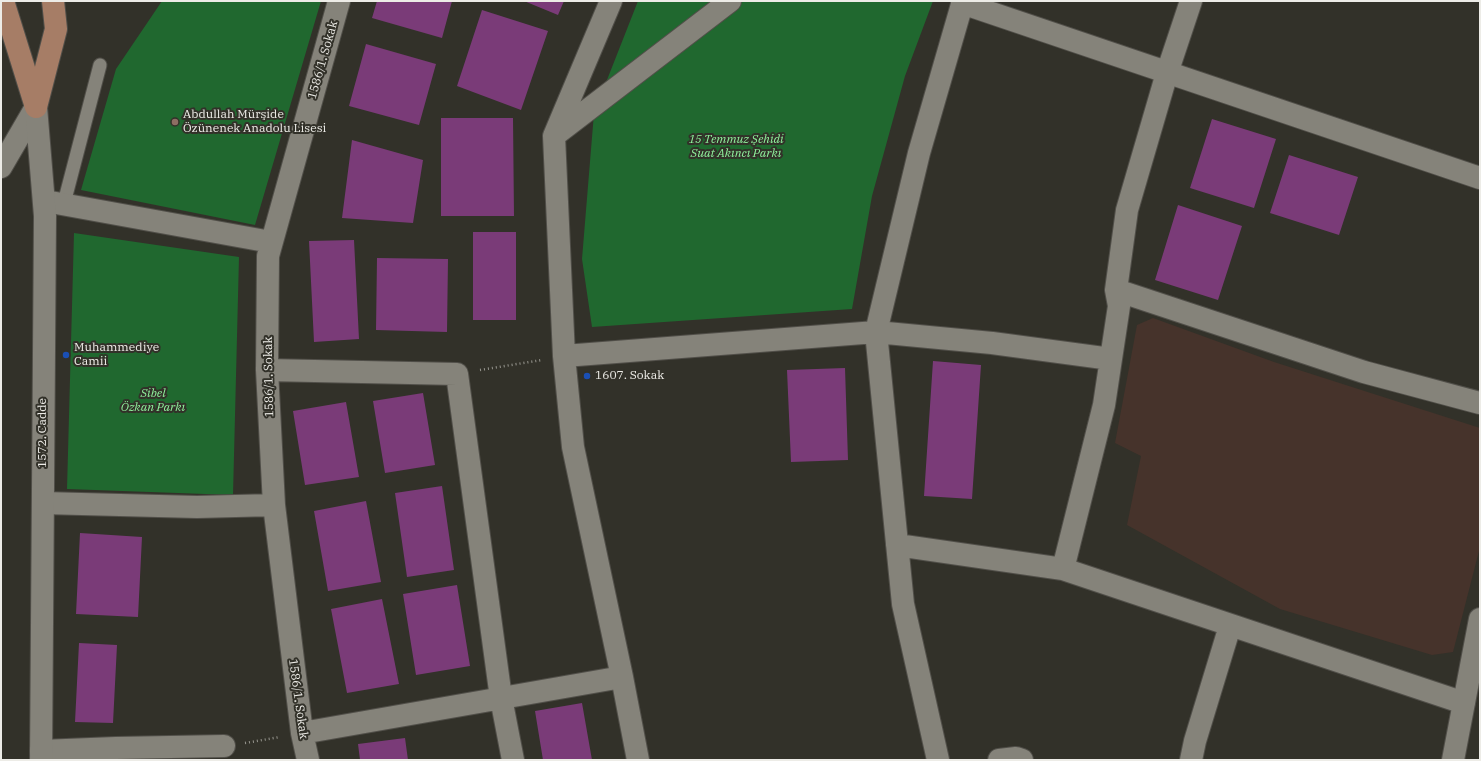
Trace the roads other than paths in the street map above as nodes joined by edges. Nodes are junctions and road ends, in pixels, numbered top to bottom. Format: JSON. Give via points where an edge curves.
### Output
{"nodes":[{"id":1,"x":3,"y":1,"type":"edge"},
{"id":2,"x":53,"y":1,"type":"edge"},
{"id":3,"x":339,"y":1,"type":"edge"},
{"id":4,"x":611,"y":1,"type":"edge"},
{"id":5,"x":730,"y":1,"type":"edge"},
{"id":6,"x":1191,"y":1,"type":"edge"},
{"id":7,"x":962,"y":2,"type":"edge"},
{"id":8,"x":100,"y":65,"type":"dead end"},
{"id":9,"x":1167,"y":73,"type":"junction"},
{"id":10,"x":36,"y":107,"type":"junction"},
{"id":11,"x":554,"y":136,"type":"junction"},
{"id":12,"x":1,"y":167,"type":"edge"},
{"id":13,"x":1480,"y":178,"type":"edge"},
{"id":14,"x":54,"y":202,"type":"junction"},
{"id":15,"x":271,"y":242,"type":"junction"},
{"id":16,"x":1116,"y":290,"type":"junction"},
{"id":17,"x":876,"y":332,"type":"junction"},
{"id":18,"x":564,"y":356,"type":"junction"},
{"id":19,"x":1111,"y":359,"type":"junction"},
{"id":20,"x":267,"y":370,"type":"junction"},
{"id":21,"x":1480,"y":403,"type":"edge"},
{"id":22,"x":43,"y":503,"type":"junction"},
{"id":23,"x":274,"y":506,"type":"junction"},
{"id":24,"x":897,"y":545,"type":"junction"},
{"id":25,"x":1063,"y":569,"type":"junction"},
{"id":26,"x":1480,"y":619,"type":"edge"},
{"id":27,"x":1230,"y":626,"type":"junction"},
{"id":28,"x":622,"y":677,"type":"junction"},
{"id":29,"x":501,"y":698,"type":"junction"},
{"id":30,"x":1464,"y":703,"type":"junction"},
{"id":31,"x":302,"y":733,"type":"junction"},
{"id":32,"x":224,"y":746,"type":"road end"},
{"id":33,"x":41,"y":755,"type":"edge"},
{"id":34,"x":308,"y":760,"type":"edge"},
{"id":35,"x":513,"y":760,"type":"edge"},
{"id":36,"x":638,"y":760,"type":"edge"},
{"id":37,"x":938,"y":760,"type":"edge"},
{"id":38,"x":999,"y":760,"type":"edge"},
{"id":39,"x":1022,"y":760,"type":"edge"},
{"id":40,"x":1191,"y":760,"type":"edge"},
{"id":41,"x":1453,"y":760,"type":"edge"}],
"edges":[{"from":1,"to":10,"type":"main road"},
{"from":2,"to":10,"type":"main road","via":[[56,30]]},
{"from":3,"to":15,"type":"street","name":"1586/1. Sokak"},
{"from":4,"to":11,"type":"street"},
{"from":5,"to":11,"type":"street"},
{"from":6,"to":9,"type":"street"},
{"from":7,"to":9,"type":"street"},
{"from":7,"to":17,"type":"street","via":[[919,153]]},
{"from":8,"to":14,"type":"lane"},
{"from":9,"to":13,"type":"street"},
{"from":9,"to":16,"type":"street","via":[[1127,210]]},
{"from":10,"to":12,"type":"street"},
{"from":10,"to":14,"type":"street","name":"1572. Cadde"},
{"from":11,"to":18,"type":"street"},
{"from":14,"to":15,"type":"street"},
{"from":14,"to":22,"type":"street","name":"1572. Cadde"},
{"from":15,"to":20,"type":"street","name":"1586/1. Sokak","via":[[268,256]]},
{"from":16,"to":19,"type":"street","via":[[1119,306]]},
{"from":16,"to":21,"type":"street","via":[[1364,372]]},
{"from":17,"to":18,"type":"street"},
{"from":17,"to":19,"type":"street","via":[[992,343]]},
{"from":17,"to":24,"type":"street"},
{"from":18,"to":28,"type":"street","via":[[573,447]]},
{"from":19,"to":25,"type":"street","via":[[1104,405]]},
{"from":20,"to":23,"type":"street","name":"1586/1. Sokak"},
{"from":20,"to":29,"type":"street","via":[[457,374]]},
{"from":22,"to":23,"type":"street"},
{"from":22,"to":33,"type":"street","name":"1572. Cadde"},
{"from":23,"to":31,"type":"street","name":"1586/1. Sokak"},
{"from":24,"to":25,"type":"street"},
{"from":24,"to":37,"type":"street","via":[[903,604]]},
{"from":25,"to":27,"type":"street"},
{"from":26,"to":30,"type":"street"},
{"from":27,"to":30,"type":"street"},
{"from":27,"to":40,"type":"street","via":[[1194,741]]},
{"from":28,"to":29,"type":"street"},
{"from":28,"to":36,"type":"street"},
{"from":29,"to":31,"type":"street"},
{"from":29,"to":35,"type":"street"},
{"from":30,"to":41,"type":"street"},
{"from":31,"to":34,"type":"street","name":"1586/1. Sokak"},
{"from":32,"to":33,"type":"street","via":[[116,748]]},
{"from":38,"to":39,"type":"street"}]}
